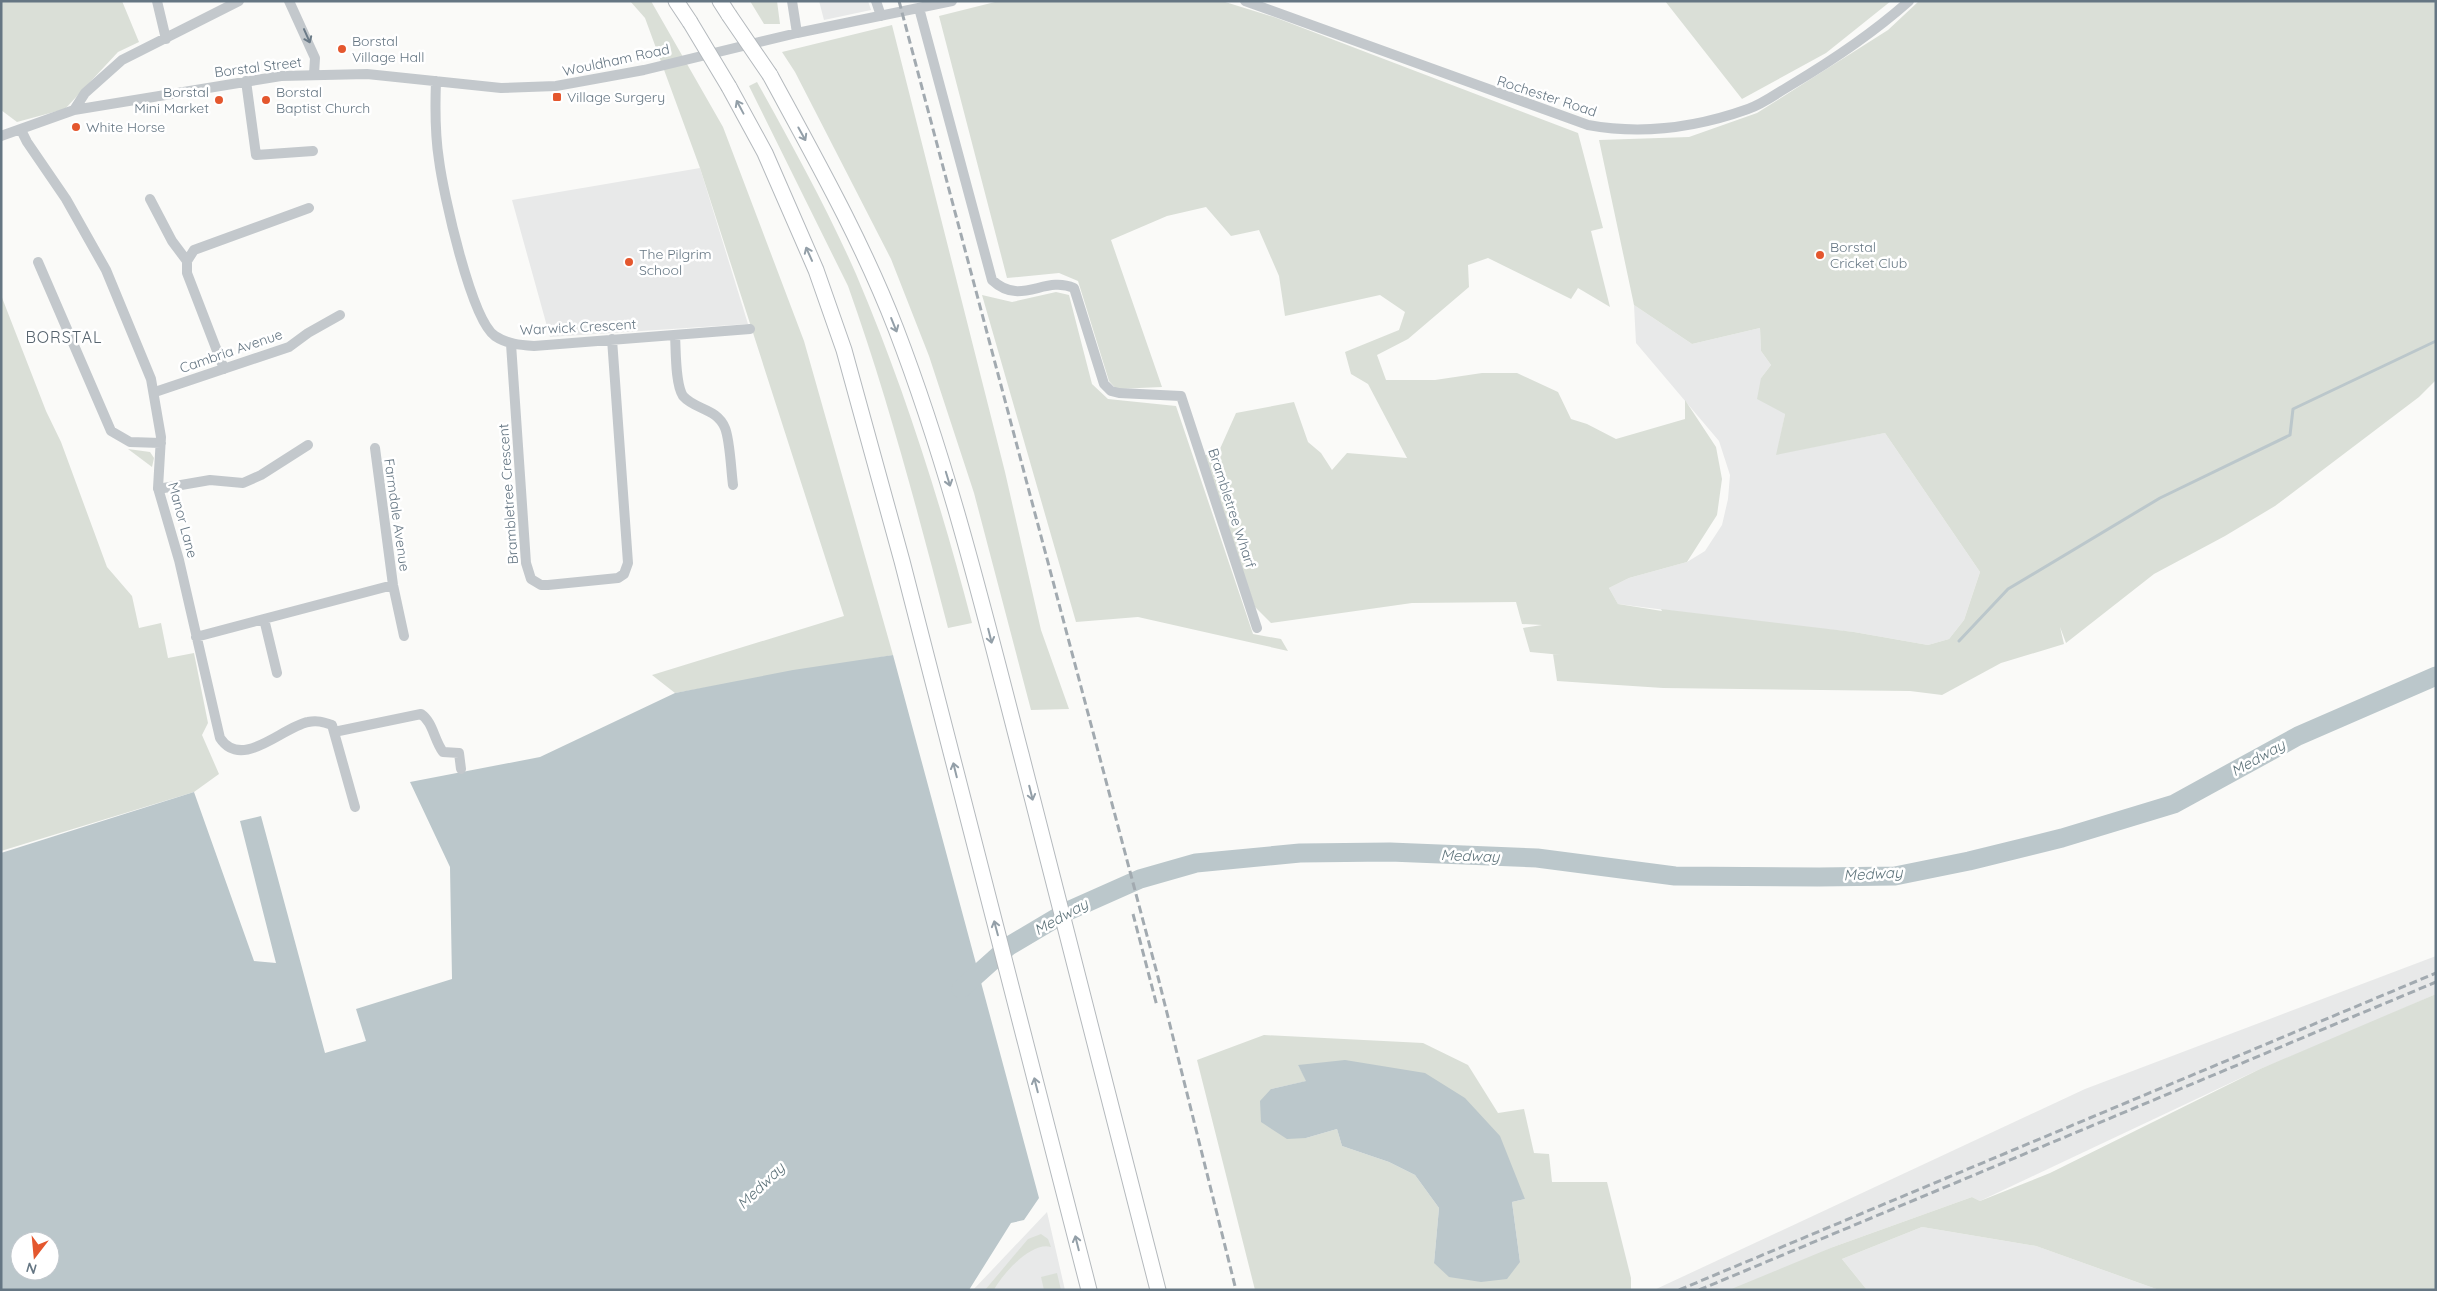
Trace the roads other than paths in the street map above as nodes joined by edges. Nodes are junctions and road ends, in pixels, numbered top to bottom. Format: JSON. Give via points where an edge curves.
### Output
{"nodes":[{"id":1,"x":157,"y":1,"type":"edge"},
{"id":2,"x":239,"y":1,"type":"edge"},
{"id":3,"x":289,"y":1,"type":"edge"},
{"id":4,"x":676,"y":1,"type":"edge"},
{"id":5,"x":720,"y":1,"type":"edge"},
{"id":6,"x":792,"y":1,"type":"edge"},
{"id":7,"x":876,"y":1,"type":"edge"},
{"id":8,"x":952,"y":1,"type":"edge"},
{"id":9,"x":1245,"y":1,"type":"edge"},
{"id":10,"x":1909,"y":1,"type":"edge"},
{"id":11,"x":919,"y":8,"type":"junction"},
{"id":12,"x":881,"y":16,"type":"junction"},
{"id":13,"x":797,"y":33,"type":"junction"},
{"id":14,"x":166,"y":39,"type":"junction"},
{"id":15,"x":314,"y":74,"type":"junction"},
{"id":16,"x":246,"y":81,"type":"junction"},
{"id":17,"x":436,"y":81,"type":"junction"},
{"id":18,"x":74,"y":110,"type":"junction"},
{"id":19,"x":21,"y":130,"type":"junction"},
{"id":20,"x":1,"y":136,"type":"edge"},
{"id":21,"x":313,"y":151,"type":"dead end"},
{"id":22,"x":150,"y":199,"type":"dead end"},
{"id":23,"x":309,"y":208,"type":"dead end"},
{"id":24,"x":187,"y":261,"type":"junction"},
{"id":25,"x":38,"y":262,"type":"dead end"},
{"id":26,"x":340,"y":315,"type":"dead end"},
{"id":27,"x":750,"y":330,"type":"dead end"},
{"id":28,"x":675,"y":335,"type":"junction"},
{"id":29,"x":612,"y":339,"type":"junction"},
{"id":30,"x":511,"y":344,"type":"junction"},
{"id":31,"x":224,"y":369,"type":"junction"},
{"id":32,"x":155,"y":392,"type":"junction"},
{"id":33,"x":161,"y":443,"type":"junction"},
{"id":34,"x":307,"y":446,"type":"dead end"},
{"id":35,"x":374,"y":448,"type":"dead end"},
{"id":36,"x":733,"y":485,"type":"dead end"},
{"id":37,"x":158,"y":489,"type":"junction"},
{"id":38,"x":393,"y":585,"type":"junction"},
{"id":39,"x":264,"y":619,"type":"junction"},
{"id":40,"x":1257,"y":628,"type":"dead end"},
{"id":41,"x":404,"y":636,"type":"dead end"},
{"id":42,"x":196,"y":638,"type":"junction"},
{"id":43,"x":277,"y":673,"type":"dead end"},
{"id":44,"x":334,"y":732,"type":"junction"},
{"id":45,"x":461,"y":769,"type":"dead end"},
{"id":46,"x":355,"y":807,"type":"dead end"},
{"id":47,"x":1088,"y":1290,"type":"edge"},
{"id":48,"x":1158,"y":1290,"type":"edge"}],
"edges":[{"from":1,"to":14,"type":"street"},
{"from":2,"to":14,"type":"street"},
{"from":3,"to":15,"type":"street","one_way":true,"via":[[316,58]]},
{"from":47,"to":4,"type":"highway","one_way":true,"bridge":true,"via":[[899,551],[844,350],[827,300],[765,153]]},
{"from":5,"to":48,"type":"highway","one_way":true,"bridge":true,"via":[[770,75],[836,197],[895,326],[930,424],[961,522]]},
{"from":6,"to":13,"type":"street"},
{"from":7,"to":12,"type":"street"},
{"from":8,"to":11,"type":"street"},
{"from":9,"to":10,"type":"street","name":"Rochester Road","via":[[1588,126],[1634,131],[1682,128],[1749,109],[1836,58]]},
{"from":11,"to":12,"type":"street","name":"Wouldham Road"},
{"from":11,"to":40,"type":"street","name":"Brambletree Wharf","via":[[992,280],[1002,289],[1016,292],[1060,283],[1074,288],[1104,384],[1111,391],[1181,396]]},
{"from":12,"to":13,"type":"street","name":"Wouldham Road"},
{"from":13,"to":17,"type":"street","name":"Wouldham Road","via":[[644,70],[556,86],[501,88]]},
{"from":14,"to":18,"type":"street","via":[[122,60],[85,93]]},
{"from":15,"to":16,"type":"street","name":"Borstal Street"},
{"from":15,"to":17,"type":"street","name":"Wouldham Road","via":[[367,74]]},
{"from":16,"to":18,"type":"street","name":"Borstal Street"},
{"from":16,"to":21,"type":"street","via":[[256,155]]},
{"from":17,"to":30,"type":"street","name":"Warwick Crescent","via":[[438,158],[457,244],[478,313],[493,335]]},
{"from":18,"to":19,"type":"street","name":"Borstal Street"},
{"from":19,"to":20,"type":"street","name":"Borstal Street"},
{"from":19,"to":32,"type":"street","name":"Manor Lane","via":[[66,199],[106,270]]},
{"from":22,"to":24,"type":"street","via":[[172,242]]},
{"from":23,"to":24,"type":"street","via":[[194,250]]},
{"from":24,"to":31,"type":"street","via":[[187,273]]},
{"from":25,"to":33,"type":"street","via":[[111,431],[130,442]]},
{"from":26,"to":31,"type":"street","name":"Cambria Avenue","via":[[289,348]]},
{"from":27,"to":28,"type":"street","name":"Warwick Crescent"},
{"from":28,"to":29,"type":"street","name":"Warwick Crescent"},
{"from":28,"to":36,"type":"street","via":[[682,394],[713,412],[725,427]]},
{"from":29,"to":30,"type":"street","name":"Warwick Crescent","via":[[534,346]]},
{"from":29,"to":30,"type":"street","name":"Brambletree Crescent","via":[[628,563],[624,574],[618,578],[564,584],[541,585],[528,573]]},
{"from":31,"to":32,"type":"street","name":"Cambria Avenue"},
{"from":32,"to":33,"type":"street","name":"Manor Lane"},
{"from":33,"to":37,"type":"street","name":"Manor Lane"},
{"from":34,"to":37,"type":"street","via":[[243,483],[210,480]]},
{"from":35,"to":38,"type":"street","name":"Farmdale Avenue"},
{"from":37,"to":42,"type":"street","name":"Manor Lane","via":[[179,560]]},
{"from":38,"to":39,"type":"street","name":"Farmdale Avenue"},
{"from":38,"to":41,"type":"street","name":"Farmdale Avenue"},
{"from":39,"to":42,"type":"street","name":"Farmdale Avenue"},
{"from":39,"to":43,"type":"street"},
{"from":42,"to":44,"type":"street","name":"Manor Lane","via":[[224,744],[236,751],[250,749],[306,722],[317,720],[332,724]]},
{"from":44,"to":45,"type":"street","via":[[421,714],[427,718],[443,752],[459,753]]},
{"from":44,"to":46,"type":"street"}]}
